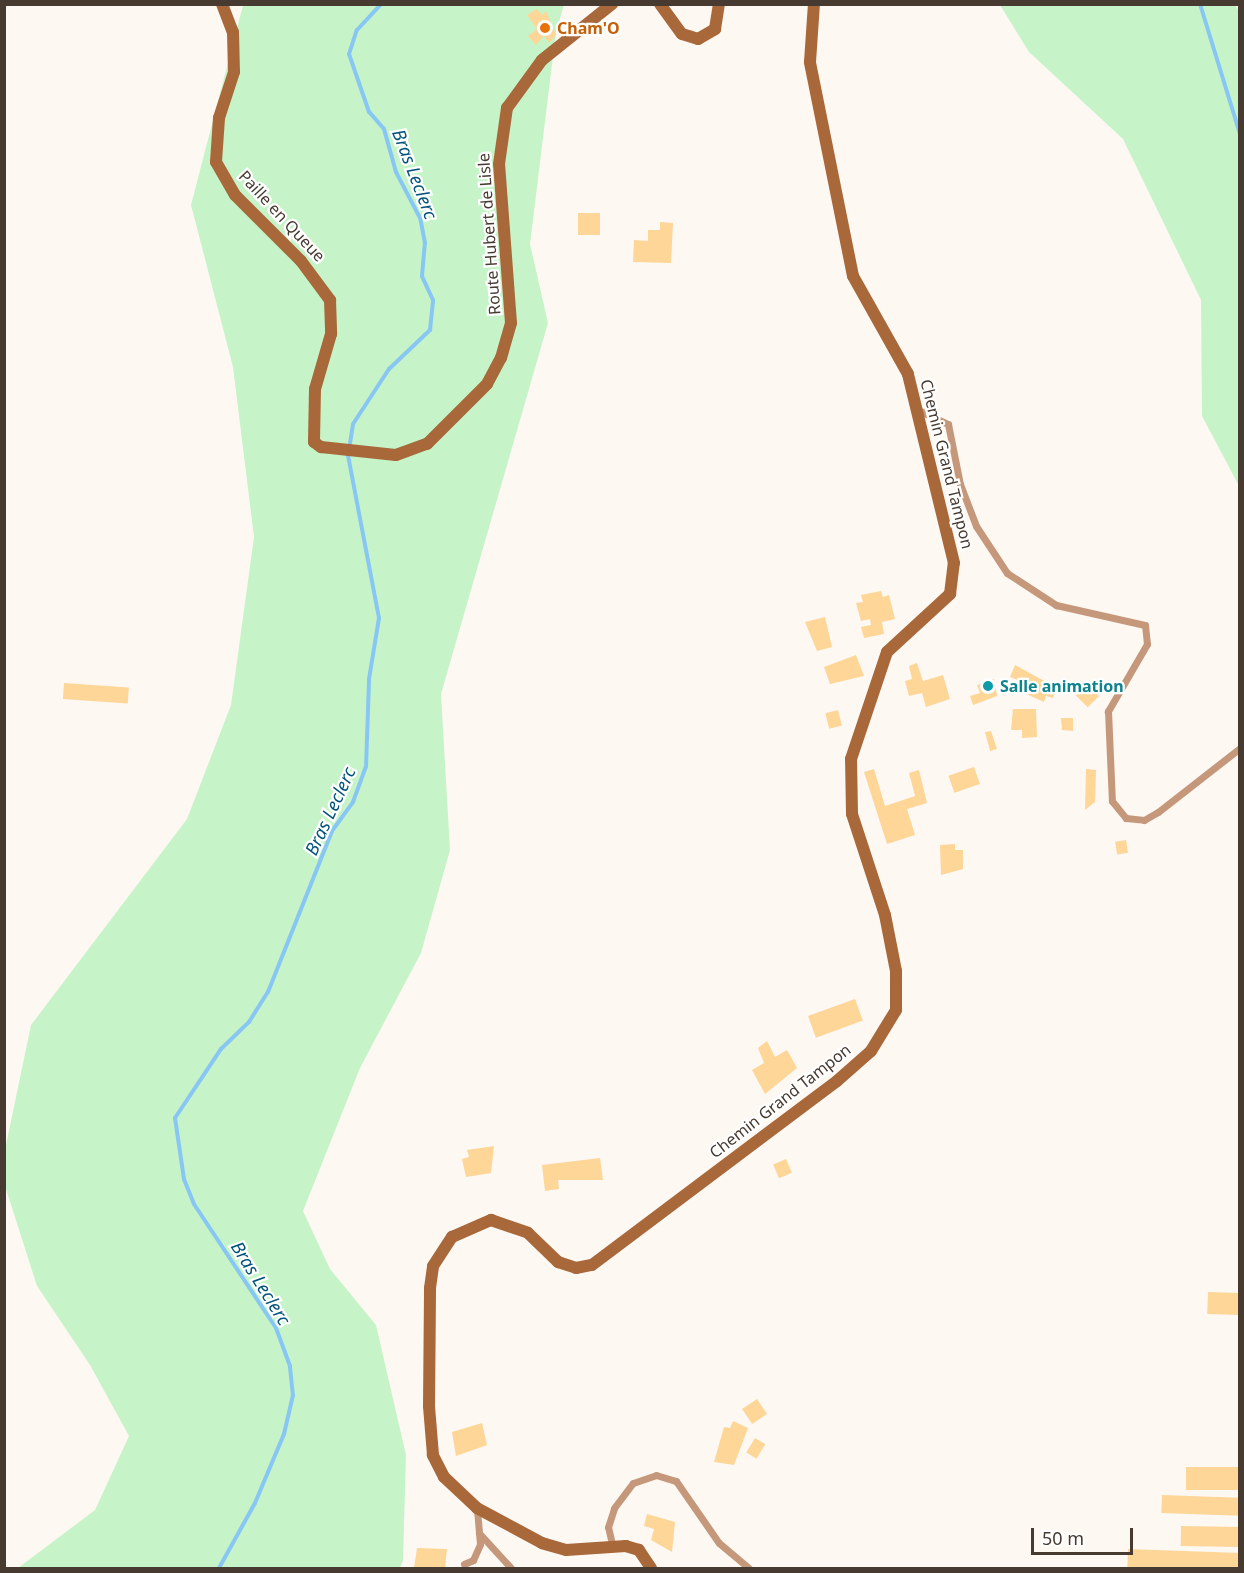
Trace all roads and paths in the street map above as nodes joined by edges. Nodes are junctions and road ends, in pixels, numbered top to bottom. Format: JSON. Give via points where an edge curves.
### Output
{"nodes":[{"id":1,"x":222,"y":4,"type":"edge"},
{"id":2,"x":612,"y":4,"type":"edge"},
{"id":3,"x":660,"y":4,"type":"edge"},
{"id":4,"x":719,"y":4,"type":"edge"},
{"id":5,"x":814,"y":4,"type":"edge"},
{"id":6,"x":920,"y":411,"type":"junction"},
{"id":7,"x":396,"y":455,"type":"joint"},
{"id":8,"x":1239,"y":748,"type":"edge"},
{"id":9,"x":477,"y":1508,"type":"junction"},
{"id":10,"x":479,"y":1533,"type":"junction"},
{"id":11,"x":612,"y":1544,"type":"junction"},
{"id":12,"x":464,"y":1564,"type":"dead end"},
{"id":13,"x":511,"y":1569,"type":"edge"},
{"id":14,"x":651,"y":1569,"type":"edge"},
{"id":15,"x":749,"y":1569,"type":"edge"}],
"edges":[{"from":1,"to":7,"type":"main road","name":"Paille en Queue","via":[[233,32],[234,72],[216,129],[216,162],[236,195],[301,261],[330,300],[331,334],[315,389],[312,430],[321,447]]},
{"from":2,"to":7,"type":"main road","name":"Route Hubert de Lisle","via":[[542,60],[507,108],[499,164],[511,323],[501,358],[487,384],[427,444]]},
{"from":3,"to":4,"type":"main road","via":[[682,34],[698,39],[716,29]]},
{"from":5,"to":6,"type":"main road","name":"Chemin Grand Tampon","via":[[812,72],[853,276],[908,374]]},
{"from":6,"to":8,"type":"lane","via":[[948,424],[964,495],[1007,573],[1056,605],[1145,625],[1147,644],[1108,711],[1112,801],[1126,818],[1144,820],[1158,812]]},
{"from":6,"to":9,"type":"main road","name":"Chemin Grand Tampon","via":[[954,580],[950,594],[887,652],[850,759],[848,782],[852,814],[878,886],[896,972],[899,994],[891,1024],[871,1051],[837,1081],[592,1265],[576,1268],[558,1262],[528,1233],[491,1220],[468,1227],[447,1243],[433,1266],[428,1307],[433,1455],[444,1477]]},
{"from":9,"to":10,"type":"lane"},
{"from":9,"to":11,"type":"main road","name":"Chemin Grand Tampon","via":[[555,1549]]},
{"from":10,"to":12,"type":"lane","via":[[473,1560]]},
{"from":10,"to":13,"type":"lane"},
{"from":11,"to":14,"type":"main road","name":"Chemin Grand Tampon","via":[[639,1550]]},
{"from":11,"to":15,"type":"lane","via":[[608,1527],[615,1508],[633,1483],[656,1475],[676,1481],[720,1543]]}]}
